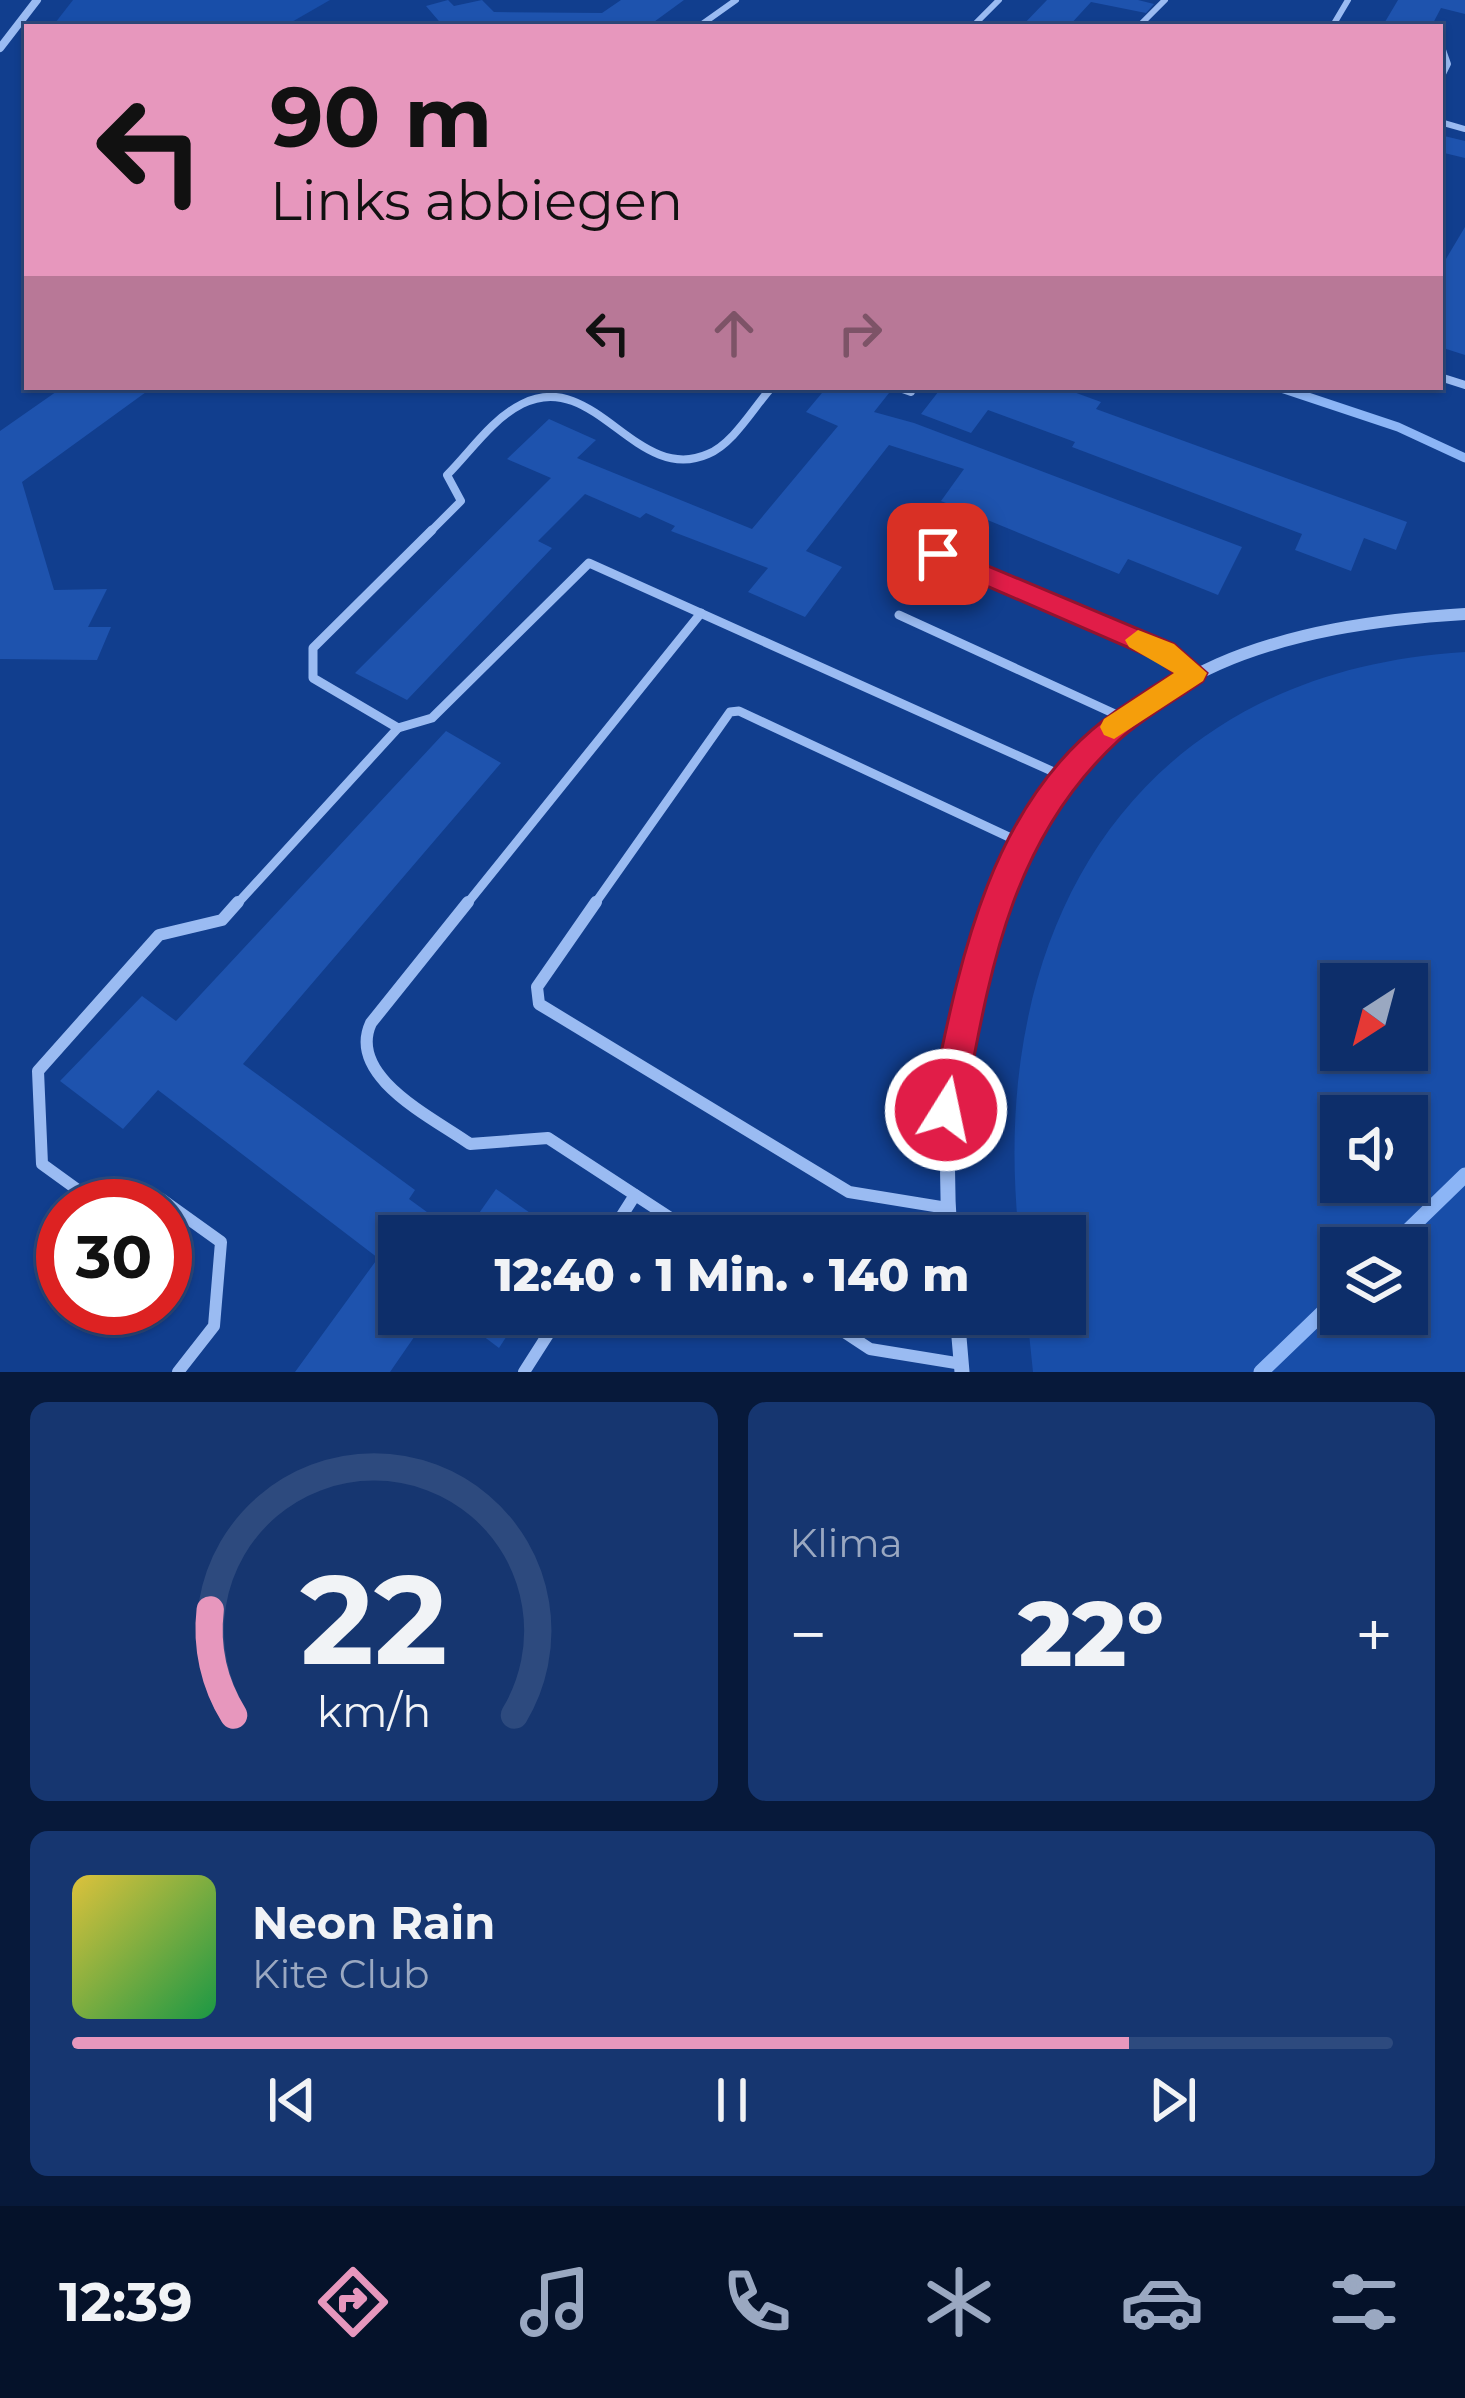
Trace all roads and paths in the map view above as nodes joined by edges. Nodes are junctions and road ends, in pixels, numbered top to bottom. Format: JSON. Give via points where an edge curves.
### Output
{"nodes":[{"id":1,"x":37,"y":0,"type":"edge"},
{"id":2,"x":736,"y":0,"type":"edge"},
{"id":3,"x":999,"y":0,"type":"edge"},
{"id":4,"x":1165,"y":0,"type":"edge"},
{"id":5,"x":702,"y":24,"type":"edge"},
{"id":6,"x":975,"y":24,"type":"edge"},
{"id":7,"x":1141,"y":24,"type":"edge"},
{"id":8,"x":0,"y":47,"type":"edge"},
{"id":9,"x":769,"y":390,"type":"edge"},
{"id":10,"x":905,"y":390,"type":"edge"},
{"id":11,"x":911,"y":392,"type":"dead end"},
{"id":12,"x":938,"y":554,"type":"dead end"},
{"id":13,"x":701,"y":613,"type":"junction"},
{"id":14,"x":1465,"y":614,"type":"edge"},
{"id":15,"x":899,"y":615,"type":"dead end"},
{"id":16,"x":1194,"y":673,"type":"junction"},
{"id":17,"x":1126,"y":718,"type":"junction"},
{"id":18,"x":398,"y":728,"type":"junction"},
{"id":19,"x":1065,"y":777,"type":"junction"},
{"id":20,"x":1024,"y":844,"type":"junction"},
{"id":21,"x":63,"y":1179,"type":"edge"},
{"id":22,"x":635,"y":1195,"type":"junction"},
{"id":23,"x":947,"y":1208,"type":"junction"},
{"id":24,"x":622,"y":1215,"type":"edge"},
{"id":25,"x":666,"y":1215,"type":"edge"},
{"id":26,"x":948,"y":1215,"type":"edge"},
{"id":27,"x":192,"y":1221,"type":"edge"},
{"id":28,"x":548,"y":1335,"type":"edge"},
{"id":29,"x":849,"y":1335,"type":"edge"},
{"id":30,"x":959,"y":1335,"type":"edge"},
{"id":31,"x":962,"y":1368,"type":"edge"},
{"id":32,"x":178,"y":1372,"type":"edge"},
{"id":33,"x":524,"y":1372,"type":"edge"}],
"edges":[{"from":1,"to":8,"type":"street"},
{"from":2,"to":5,"type":"lane"},
{"from":3,"to":6,"type":"lane"},
{"from":4,"to":7,"type":"lane"},
{"from":9,"to":18,"type":"lane","via":[[709,454],[674,461],[559,395],[523,402],[491,430],[447,475],[460,501],[313,648],[313,678]]},
{"from":10,"to":11,"type":"lane"},
{"from":12,"to":16,"type":"lane","via":[[1165,651]]},
{"from":13,"to":18,"type":"lane","via":[[589,563],[432,718]]},
{"from":13,"to":19,"type":"lane"},
{"from":13,"to":22,"type":"lane","via":[[362,1044],[380,1076],[470,1144],[548,1138]]},
{"from":14,"to":16,"type":"street","via":[[1304,633]]},
{"from":15,"to":17,"type":"lane"},
{"from":16,"to":17,"type":"street"},
{"from":17,"to":19,"type":"street"},
{"from":18,"to":21,"type":"lane","via":[[222,920],[159,935],[38,1071],[42,1164]]},
{"from":19,"to":20,"type":"street"},
{"from":20,"to":23,"type":"street","via":[[978,952],[965,1008],[946,1110]]},
{"from":20,"to":23,"type":"lane","via":[[730,712],[537,987],[539,1004],[849,1192]]},
{"from":22,"to":24,"type":"lane"},
{"from":22,"to":25,"type":"lane"},
{"from":23,"to":26,"type":"street"},
{"from":27,"to":32,"type":"lane","via":[[221,1242],[214,1326]]},
{"from":28,"to":33,"type":"lane"},
{"from":29,"to":31,"type":"lane","via":[[870,1349]]},
{"from":30,"to":31,"type":"street"}]}
